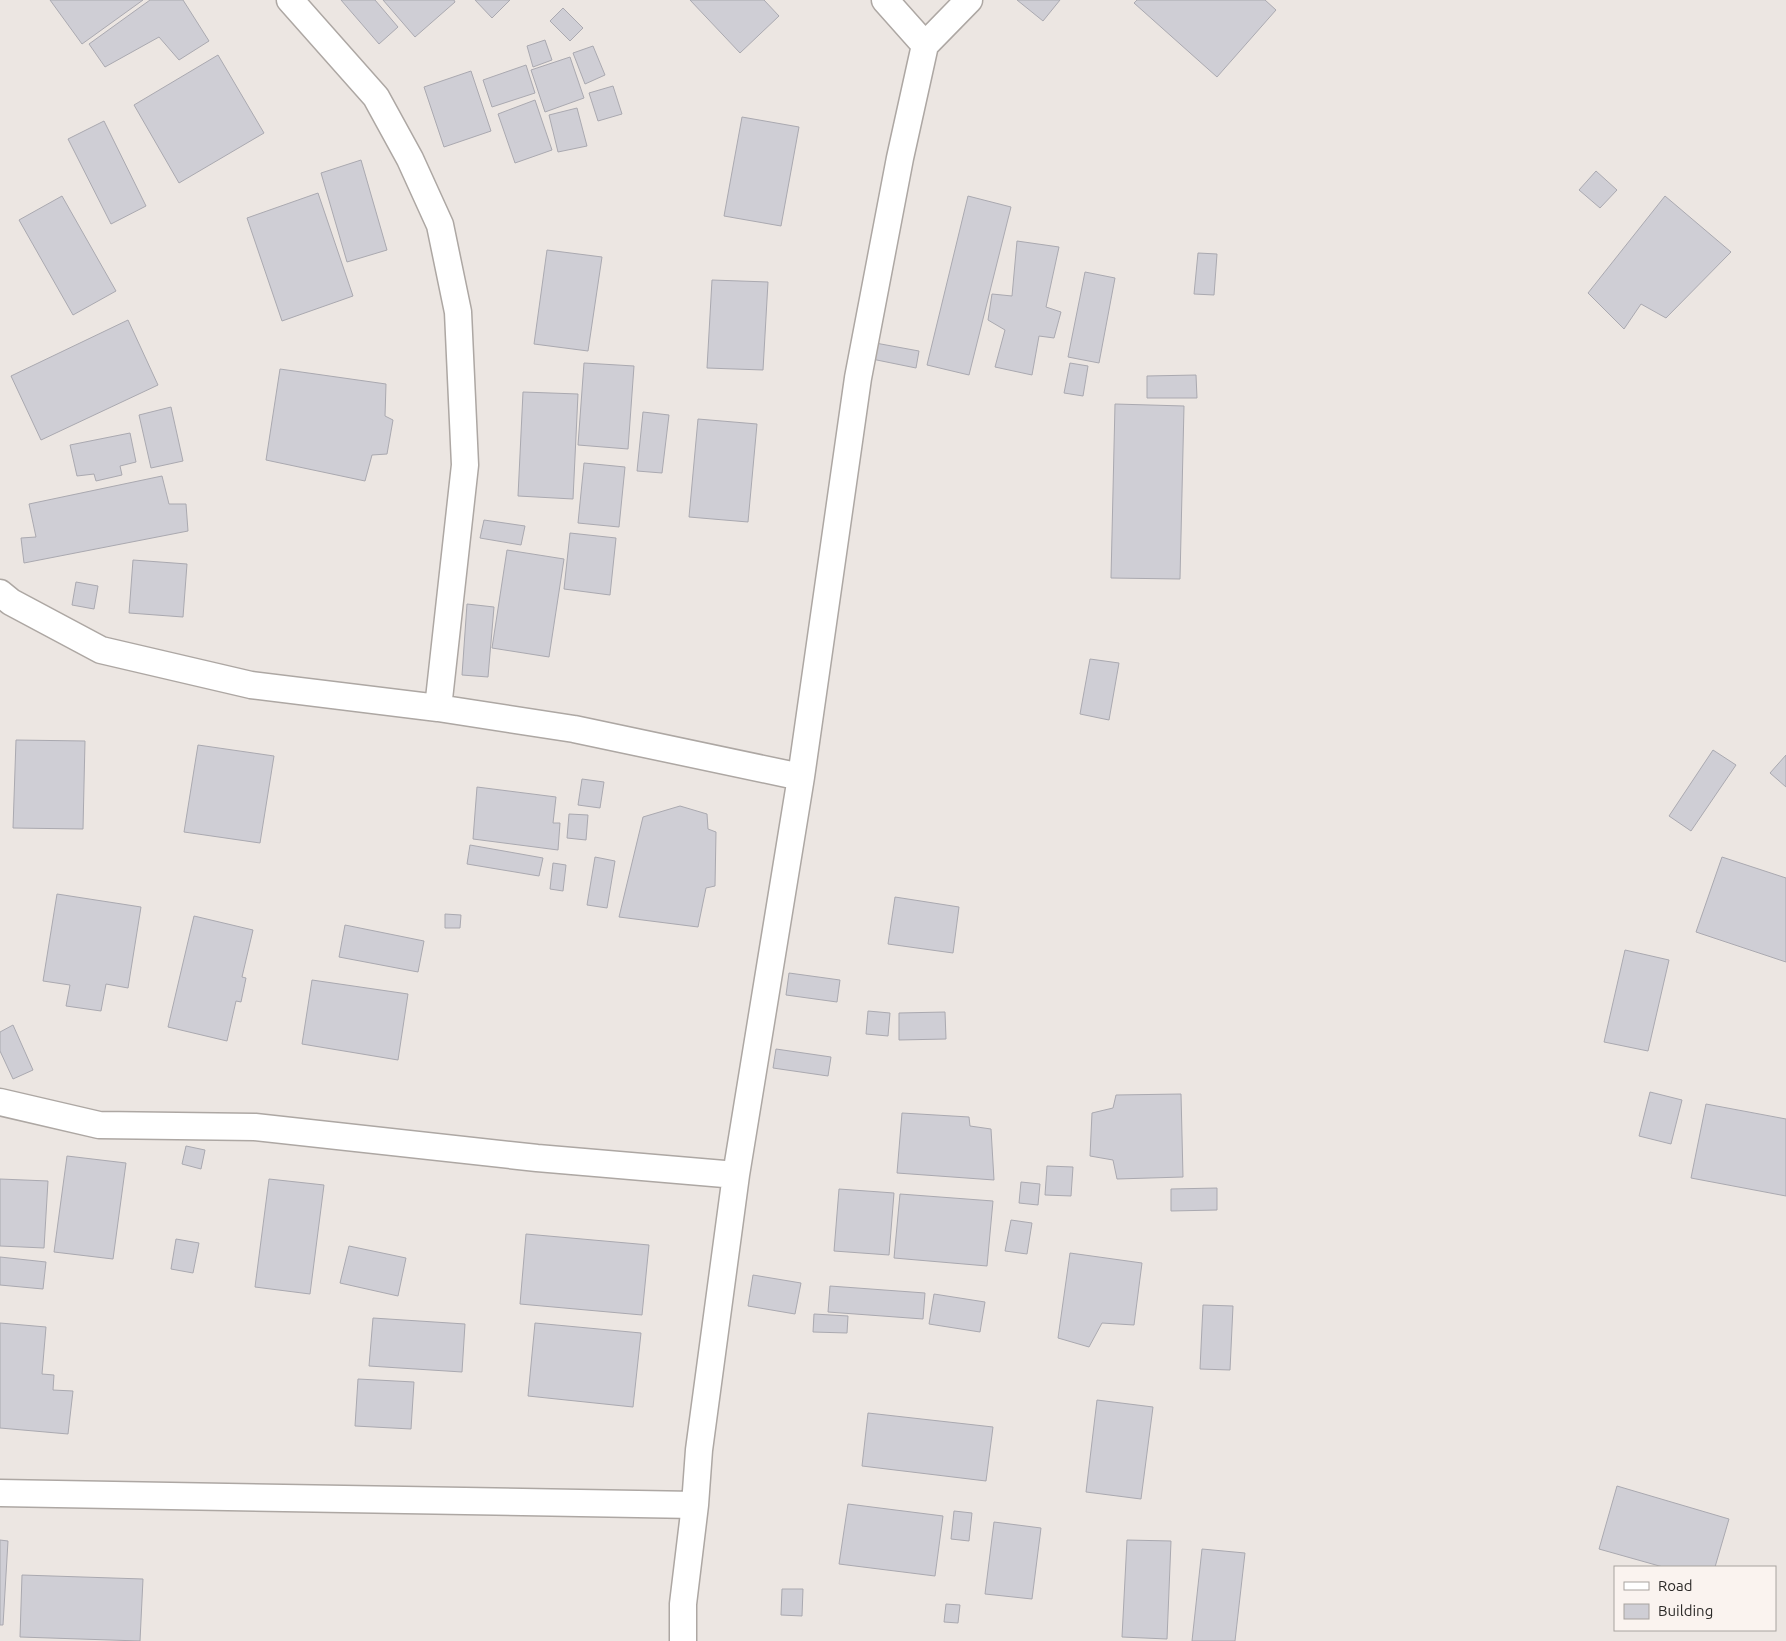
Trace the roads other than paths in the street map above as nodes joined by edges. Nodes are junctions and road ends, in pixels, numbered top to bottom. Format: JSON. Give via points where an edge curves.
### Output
{"nodes":[{"id":1,"x":290,"y":0,"type":"edge"},
{"id":2,"x":885,"y":0,"type":"edge"},
{"id":3,"x":969,"y":0,"type":"edge"},
{"id":4,"x":926,"y":45,"type":"junction"},
{"id":5,"x":4,"y":603,"type":"edge"},
{"id":6,"x":438,"y":708,"type":"junction"},
{"id":7,"x":802,"y":777,"type":"junction"},
{"id":8,"x":0,"y":1102,"type":"edge"},
{"id":9,"x":736,"y":1175,"type":"junction"},
{"id":10,"x":0,"y":1493,"type":"edge"},
{"id":11,"x":695,"y":1505,"type":"junction"},
{"id":12,"x":683,"y":1641,"type":"edge"}],
"edges":[{"from":1,"to":6,"type":"street","via":[[376,97],[410,159],[440,225],[458,312],[465,465]]},
{"from":2,"to":4,"type":"street"},
{"from":3,"to":4,"type":"street"},
{"from":4,"to":7,"type":"street","via":[[900,158],[858,378]]},
{"from":5,"to":6,"type":"street","via":[[101,650],[251,685]]},
{"from":6,"to":7,"type":"street","via":[[574,729]]},
{"from":7,"to":9,"type":"street"},
{"from":8,"to":9,"type":"street","via":[[99,1125],[255,1127],[537,1158]]},
{"from":9,"to":11,"type":"street","via":[[699,1450]]},
{"from":10,"to":11,"type":"street"},
{"from":11,"to":12,"type":"street","via":[[682,1604]]}]}
